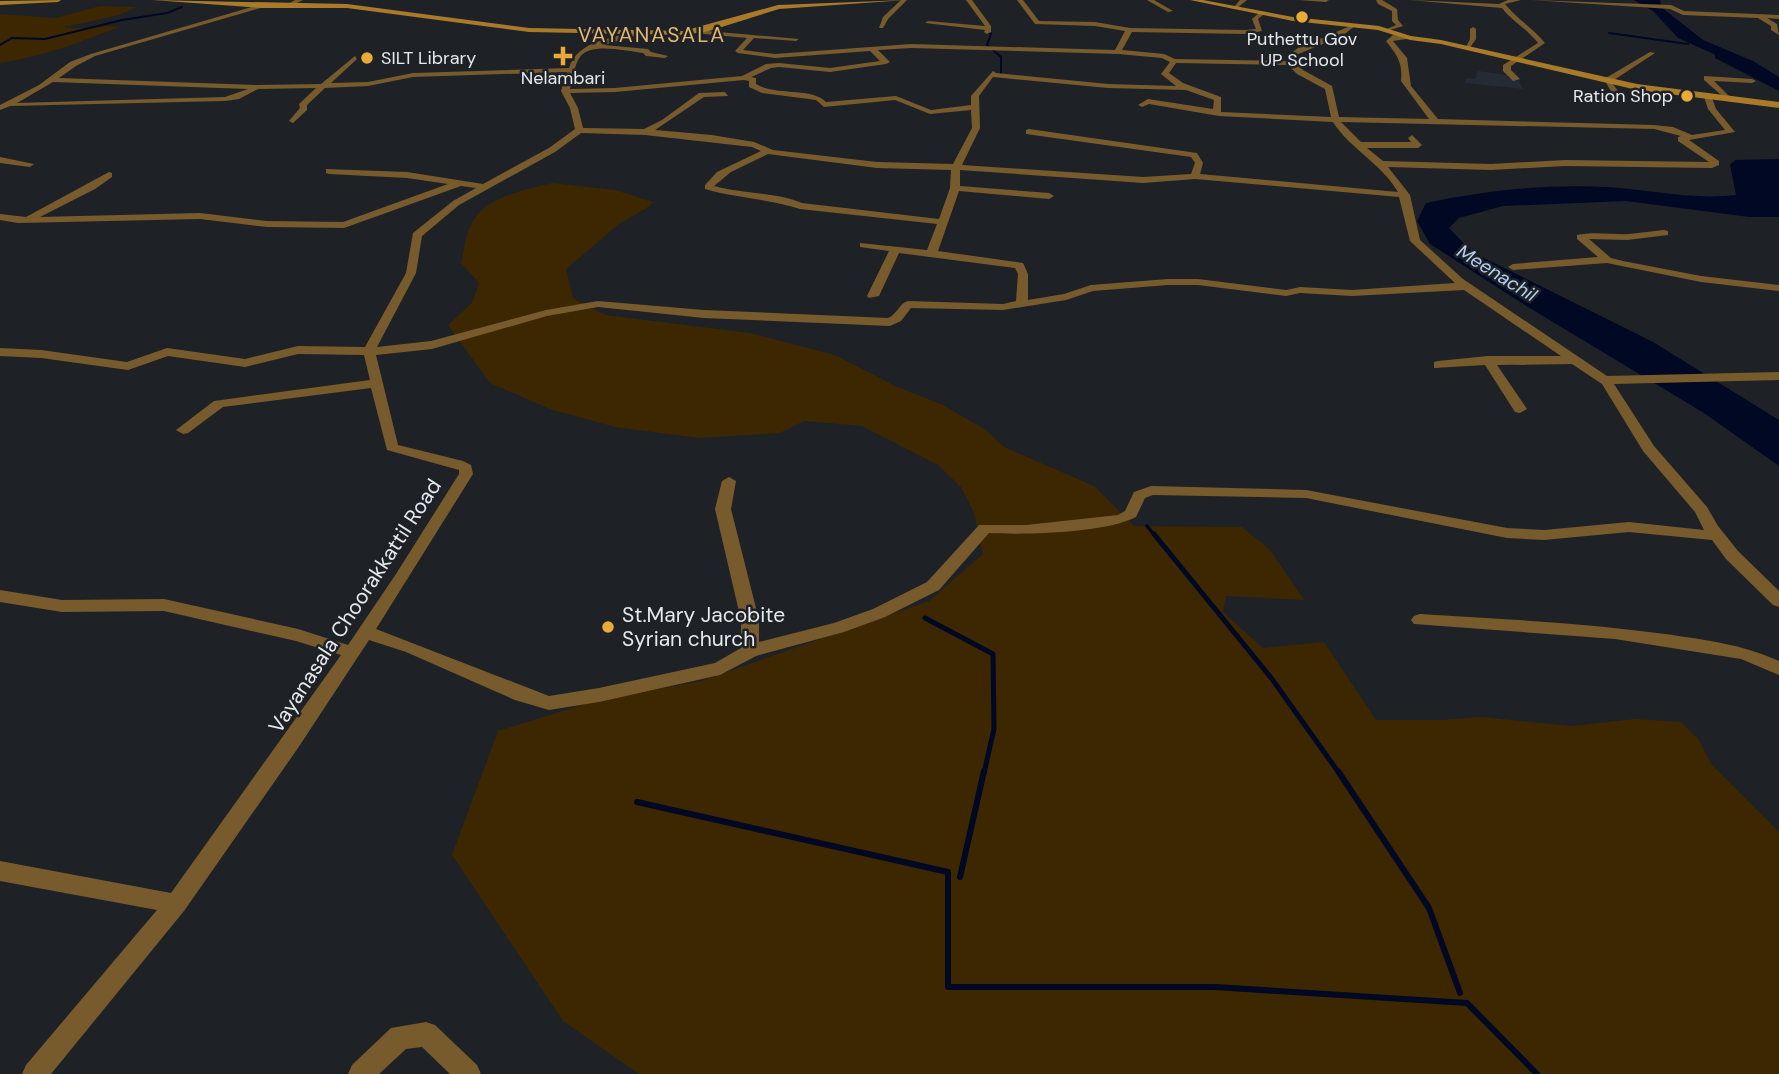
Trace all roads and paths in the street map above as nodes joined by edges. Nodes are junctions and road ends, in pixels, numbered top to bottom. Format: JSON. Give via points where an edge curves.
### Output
{"nodes":[{"id":1,"x":58,"y":0,"type":"edge"},
{"id":2,"x":155,"y":0,"type":"edge"},
{"id":3,"x":300,"y":0,"type":"edge"},
{"id":4,"x":903,"y":0,"type":"edge"},
{"id":5,"x":969,"y":0,"type":"edge"},
{"id":6,"x":1020,"y":0,"type":"edge"},
{"id":7,"x":1150,"y":0,"type":"edge"},
{"id":8,"x":1193,"y":0,"type":"edge"},
{"id":9,"x":1244,"y":0,"type":"edge"},
{"id":10,"x":1302,"y":0,"type":"edge"},
{"id":11,"x":1326,"y":0,"type":"edge"},
{"id":12,"x":1380,"y":0,"type":"edge"},
{"id":13,"x":1412,"y":0,"type":"edge"},
{"id":14,"x":1518,"y":0,"type":"edge"},
{"id":15,"x":1534,"y":0,"type":"edge"},
{"id":16,"x":1613,"y":2,"type":"edge"},
{"id":17,"x":0,"y":3,"type":"edge"},
{"id":18,"x":1501,"y":3,"type":"edge"},
{"id":19,"x":262,"y":6,"type":"junction"},
{"id":20,"x":287,"y":6,"type":"junction"},
{"id":21,"x":1234,"y":8,"type":"junction"},
{"id":22,"x":1170,"y":11,"type":"dead end"},
{"id":23,"x":1261,"y":14,"type":"junction"},
{"id":24,"x":1761,"y":18,"type":"junction"},
{"id":25,"x":1779,"y":18,"type":"edge"},
{"id":26,"x":928,"y":23,"type":"dead end"},
{"id":27,"x":1353,"y":25,"type":"junction"},
{"id":28,"x":881,"y":27,"type":"dead end"},
{"id":29,"x":1473,"y":29,"type":"dead end"},
{"id":30,"x":1130,"y":30,"type":"junction"},
{"id":31,"x":1388,"y":30,"type":"junction"},
{"id":32,"x":987,"y":31,"type":"junction"},
{"id":33,"x":695,"y":32,"type":"junction"},
{"id":34,"x":639,"y":33,"type":"junction"},
{"id":35,"x":1779,"y":33,"type":"edge"},
{"id":36,"x":749,"y":36,"type":"junction"},
{"id":37,"x":1410,"y":38,"type":"junction"},
{"id":38,"x":796,"y":39,"type":"dead end"},
{"id":39,"x":595,"y":46,"type":"junction"},
{"id":40,"x":981,"y":47,"type":"junction"},
{"id":41,"x":871,"y":48,"type":"junction"},
{"id":42,"x":1467,"y":48,"type":"junction"},
{"id":43,"x":1118,"y":52,"type":"junction"},
{"id":44,"x":1653,"y":53,"type":"dead end"},
{"id":45,"x":665,"y":57,"type":"dead end"},
{"id":46,"x":355,"y":58,"type":"dead end"},
{"id":47,"x":1515,"y":60,"type":"junction"},
{"id":48,"x":1174,"y":61,"type":"junction"},
{"id":49,"x":1291,"y":63,"type":"junction"},
{"id":50,"x":572,"y":70,"type":"junction"},
{"id":51,"x":744,"y":78,"type":"junction"},
{"id":52,"x":1516,"y":79,"type":"dead end"},
{"id":53,"x":52,"y":80,"type":"junction"},
{"id":54,"x":1607,"y":81,"type":"junction"},
{"id":55,"x":1752,"y":81,"type":"dead end"},
{"id":56,"x":322,"y":86,"type":"junction"},
{"id":57,"x":257,"y":87,"type":"junction"},
{"id":58,"x":1186,"y":88,"type":"junction"},
{"id":59,"x":565,"y":91,"type":"junction"},
{"id":60,"x":1616,"y":93,"type":"dead end"},
{"id":61,"x":724,"y":94,"type":"dead end"},
{"id":62,"x":1708,"y":97,"type":"junction"},
{"id":63,"x":1728,"y":99,"type":"junction"},
{"id":64,"x":1142,"y":105,"type":"dead end"},
{"id":65,"x":1779,"y":105,"type":"edge"},
{"id":66,"x":3,"y":106,"type":"edge"},
{"id":67,"x":974,"y":107,"type":"junction"},
{"id":68,"x":1217,"y":112,"type":"junction"},
{"id":69,"x":1336,"y":120,"type":"junction"},
{"id":70,"x":293,"y":121,"type":"dead end"},
{"id":71,"x":1437,"y":123,"type":"junction"},
{"id":72,"x":579,"y":130,"type":"junction"},
{"id":73,"x":645,"y":132,"type":"junction"},
{"id":74,"x":1028,"y":132,"type":"dead end"},
{"id":75,"x":1690,"y":137,"type":"junction"},
{"id":76,"x":1412,"y":138,"type":"dead end"},
{"id":77,"x":1357,"y":145,"type":"junction"},
{"id":78,"x":767,"y":151,"type":"junction"},
{"id":79,"x":0,"y":160,"type":"edge"},
{"id":80,"x":30,"y":164,"type":"dead end"},
{"id":81,"x":1381,"y":164,"type":"junction"},
{"id":82,"x":956,"y":168,"type":"junction"},
{"id":83,"x":329,"y":171,"type":"dead end"},
{"id":84,"x":109,"y":175,"type":"dead end"},
{"id":85,"x":1195,"y":176,"type":"junction"},
{"id":86,"x":460,"y":183,"type":"junction"},
{"id":87,"x":489,"y":184,"type":"junction"},
{"id":88,"x":955,"y":188,"type":"junction"},
{"id":89,"x":1049,"y":195,"type":"dead end"},
{"id":90,"x":1405,"y":195,"type":"junction"},
{"id":91,"x":0,"y":217,"type":"edge"},
{"id":92,"x":25,"y":219,"type":"junction"},
{"id":93,"x":943,"y":222,"type":"junction"},
{"id":94,"x":1664,"y":233,"type":"dead end"},
{"id":95,"x":864,"y":245,"type":"dead end"},
{"id":96,"x":895,"y":248,"type":"junction"},
{"id":97,"x":933,"y":252,"type":"junction"},
{"id":98,"x":1607,"y":260,"type":"junction"},
{"id":99,"x":1513,"y":267,"type":"dead end"},
{"id":100,"x":1779,"y":279,"type":"edge"},
{"id":101,"x":1766,"y":285,"type":"junction"},
{"id":102,"x":1468,"y":286,"type":"junction"},
{"id":103,"x":1779,"y":288,"type":"edge"},
{"id":104,"x":873,"y":296,"type":"dead end"},
{"id":105,"x":1022,"y":305,"type":"junction"},
{"id":106,"x":369,"y":351,"type":"junction"},
{"id":107,"x":0,"y":352,"type":"edge"},
{"id":108,"x":1488,"y":360,"type":"junction"},
{"id":109,"x":1576,"y":360,"type":"junction"},
{"id":110,"x":1438,"y":365,"type":"dead end"},
{"id":111,"x":1779,"y":376,"type":"edge"},
{"id":112,"x":1604,"y":380,"type":"junction"},
{"id":113,"x":376,"y":383,"type":"junction"},
{"id":114,"x":1520,"y":409,"type":"dead end"},
{"id":115,"x":183,"y":430,"type":"dead end"},
{"id":116,"x":729,"y":481,"type":"dead end"},
{"id":117,"x":1718,"y":536,"type":"junction"},
{"id":118,"x":0,"y":596,"type":"edge"},
{"id":119,"x":1779,"y":601,"type":"edge"},
{"id":120,"x":1420,"y":620,"type":"dead end"},
{"id":121,"x":365,"y":632,"type":"junction"},
{"id":122,"x":750,"y":651,"type":"junction"},
{"id":123,"x":351,"y":652,"type":"junction"},
{"id":124,"x":1779,"y":668,"type":"edge"},
{"id":125,"x":0,"y":871,"type":"edge"},
{"id":126,"x":176,"y":904,"type":"junction"},
{"id":127,"x":35,"y":1074,"type":"edge"},
{"id":128,"x":361,"y":1074,"type":"edge"},
{"id":129,"x":468,"y":1074,"type":"edge"}],
"edges":[{"from":1,"to":17,"type":"main road"},
{"from":2,"to":19,"type":"main road"},
{"from":3,"to":20,"type":"street"},
{"from":4,"to":28,"type":"street"},
{"from":4,"to":33,"type":"main road","via":[[778,7]]},
{"from":5,"to":32,"type":"street"},
{"from":6,"to":30,"type":"street","via":[[1037,23]]},
{"from":7,"to":22,"type":"street"},
{"from":8,"to":21,"type":"main road"},
{"from":9,"to":21,"type":"street"},
{"from":10,"to":11,"type":"street"},
{"from":12,"to":31,"type":"street","via":[[1395,10],[1395,21],[1401,25]]},
{"from":13,"to":18,"type":"street"},
{"from":14,"to":18,"type":"street"},
{"from":15,"to":16,"type":"street"},
{"from":16,"to":24,"type":"street"},
{"from":18,"to":47,"type":"street","via":[[1542,43]]},
{"from":19,"to":20,"type":"main road"},
{"from":19,"to":53,"type":"street","via":[[110,49],[73,64]]},
{"from":20,"to":34,"type":"main road","via":[[368,7],[528,30]]},
{"from":21,"to":23,"type":"main road"},
{"from":23,"to":27,"type":"main road"},
{"from":23,"to":30,"type":"street","via":[[1255,19],[1260,30],[1254,31]]},
{"from":24,"to":25,"type":"street"},
{"from":24,"to":35,"type":"street","via":[[1775,25],[1773,30]]},
{"from":26,"to":32,"type":"street"},
{"from":27,"to":31,"type":"main road"},
{"from":27,"to":49,"type":"street","via":[[1343,35],[1301,48]]},
{"from":29,"to":42,"type":"street"},
{"from":30,"to":43,"type":"street"},
{"from":31,"to":37,"type":"main road"},
{"from":32,"to":40,"type":"street"},
{"from":33,"to":34,"type":"main road"},
{"from":33,"to":36,"type":"street"},
{"from":34,"to":39,"type":"street"},
{"from":36,"to":38,"type":"street"},
{"from":36,"to":41,"type":"street","via":[[738,51],[775,56]]},
{"from":37,"to":42,"type":"main road"},
{"from":37,"to":71,"type":"street","via":[[1389,41],[1403,58],[1405,82]]},
{"from":39,"to":45,"type":"street"},
{"from":39,"to":50,"type":"street","via":[[576,57]]},
{"from":40,"to":41,"type":"street"},
{"from":40,"to":43,"type":"street"},
{"from":41,"to":51,"type":"street","via":[[886,62],[830,69],[768,66]]},
{"from":42,"to":47,"type":"main road"},
{"from":43,"to":48,"type":"street"},
{"from":44,"to":54,"type":"street"},
{"from":46,"to":56,"type":"street"},
{"from":47,"to":52,"type":"street","via":[[1506,68]]},
{"from":47,"to":54,"type":"main road"},
{"from":48,"to":49,"type":"street"},
{"from":48,"to":58,"type":"street","via":[[1165,74]]},
{"from":49,"to":69,"type":"street","via":[[1329,88]]},
{"from":50,"to":56,"type":"street","via":[[413,75]]},
{"from":50,"to":59,"type":"street"},
{"from":51,"to":59,"type":"street"},
{"from":51,"to":67,"type":"street","via":[[753,80],[752,85],[762,91],[818,98],[824,104],[897,99],[930,112]]},
{"from":53,"to":57,"type":"street"},
{"from":53,"to":66,"type":"street"},
{"from":54,"to":60,"type":"street"},
{"from":54,"to":62,"type":"main road"},
{"from":55,"to":63,"type":"street","via":[[1707,78]]},
{"from":56,"to":57,"type":"street"},
{"from":56,"to":70,"type":"street"},
{"from":57,"to":66,"type":"street","via":[[225,99]]},
{"from":58,"to":67,"type":"street","via":[[1108,86],[992,74],[975,96]]},
{"from":58,"to":68,"type":"street","via":[[1218,99]]},
{"from":59,"to":72,"type":"street","via":[[575,108]]},
{"from":61,"to":73,"type":"street","via":[[702,95]]},
{"from":62,"to":63,"type":"main road"},
{"from":62,"to":75,"type":"street","via":[[1731,132]]},
{"from":63,"to":65,"type":"main road"},
{"from":64,"to":68,"type":"street","via":[[1149,101]]},
{"from":67,"to":82,"type":"street","via":[[976,128]]},
{"from":68,"to":69,"type":"street"},
{"from":69,"to":71,"type":"street"},
{"from":69,"to":77,"type":"street"},
{"from":71,"to":75,"type":"street","via":[[1654,127]]},
{"from":72,"to":73,"type":"street"},
{"from":72,"to":87,"type":"street"},
{"from":73,"to":78,"type":"street","via":[[741,142]]},
{"from":74,"to":85,"type":"street","via":[[1194,155],[1199,163]]},
{"from":75,"to":81,"type":"street","via":[[1681,139],[1716,163]]},
{"from":76,"to":77,"type":"street","via":[[1418,145]]},
{"from":77,"to":81,"type":"street"},
{"from":78,"to":82,"type":"street","via":[[877,166]]},
{"from":78,"to":93,"type":"street","via":[[729,168],[708,187],[800,206]]},
{"from":79,"to":80,"type":"street"},
{"from":81,"to":90,"type":"street"},
{"from":82,"to":85,"type":"street","via":[[1143,180]]},
{"from":82,"to":88,"type":"street"},
{"from":83,"to":86,"type":"street"},
{"from":84,"to":92,"type":"street"},
{"from":85,"to":90,"type":"street"},
{"from":86,"to":87,"type":"street"},
{"from":86,"to":92,"type":"street","via":[[344,225],[267,224],[200,216]]},
{"from":87,"to":106,"type":"street","via":[[456,203],[417,235],[411,273]]},
{"from":88,"to":89,"type":"street"},
{"from":88,"to":93,"type":"street"},
{"from":90,"to":102,"type":"street","via":[[1415,242]]},
{"from":91,"to":92,"type":"street"},
{"from":93,"to":97,"type":"street"},
{"from":94,"to":98,"type":"street","via":[[1581,237]]},
{"from":95,"to":96,"type":"street"},
{"from":96,"to":97,"type":"street"},
{"from":96,"to":104,"type":"street"},
{"from":97,"to":105,"type":"street","via":[[1019,265]]},
{"from":98,"to":99,"type":"street"},
{"from":98,"to":101,"type":"street","via":[[1701,279]]},
{"from":100,"to":101,"type":"street","via":[[1770,279]]},
{"from":101,"to":103,"type":"street"},
{"from":102,"to":105,"type":"street","via":[[1286,293],[1168,282],[1091,288]]},
{"from":102,"to":109,"type":"street"},
{"from":105,"to":106,"type":"street","via":[[908,304],[897,319],[875,322],[598,304],[545,313],[432,345]]},
{"from":106,"to":107,"type":"street","via":[[298,350],[245,363],[167,352],[128,366]]},
{"from":106,"to":113,"type":"street","name":"Vayanasala Choorakkattil Road"},
{"from":108,"to":109,"type":"street"},
{"from":108,"to":110,"type":"street"},
{"from":108,"to":114,"type":"street"},
{"from":109,"to":112,"type":"street"},
{"from":111,"to":112,"type":"street"},
{"from":112,"to":117,"type":"street","via":[[1648,448],[1702,510]]},
{"from":113,"to":115,"type":"street","via":[[219,404]]},
{"from":113,"to":121,"type":"street","name":"Vayanasala Choorakkattil Road","via":[[392,447],[458,463],[466,468],[466,474]]},
{"from":116,"to":122,"type":"street","via":[[723,509],[750,620]]},
{"from":117,"to":119,"type":"street"},
{"from":117,"to":122,"type":"street","via":[[1629,527],[1507,533],[1306,494],[1151,490],[1139,495],[1131,514],[1121,519],[1026,530],[985,528],[933,586],[879,614]]},
{"from":118,"to":123,"type":"street","via":[[62,606],[164,605],[298,635]]},
{"from":120,"to":124,"type":"street","via":[[1615,633],[1745,653]]},
{"from":121,"to":122,"type":"street","via":[[548,703],[720,668]]},
{"from":121,"to":123,"type":"street","name":"Vayanasala Choorakkattil Road"},
{"from":123,"to":126,"type":"street","name":"Vayanasala Choorakkattil Road"},
{"from":125,"to":126,"type":"street"},
{"from":126,"to":127,"type":"street","name":"Vayanasala Choorakkattil Road"},
{"from":128,"to":129,"type":"street","via":[[400,1037],[426,1034]]}]}
